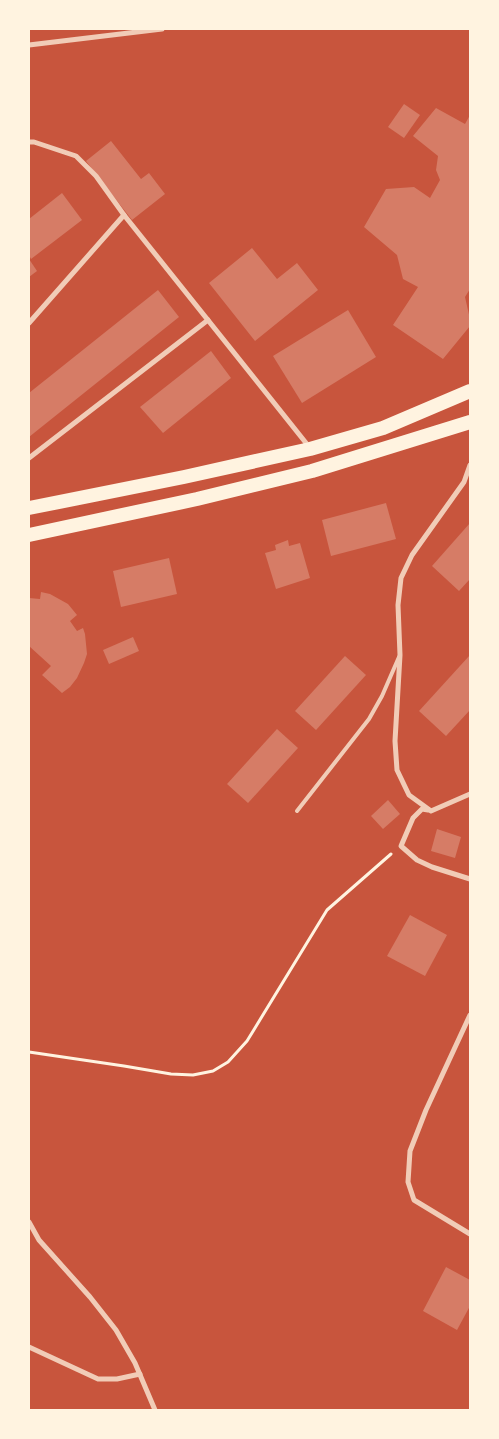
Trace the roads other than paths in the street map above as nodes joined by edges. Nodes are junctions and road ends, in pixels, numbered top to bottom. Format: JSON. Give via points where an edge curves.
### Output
{"nodes":[{"id":1,"x":112,"y":29,"type":"edge"},
{"id":2,"x":162,"y":29,"type":"edge"},
{"id":3,"x":111,"y":36,"type":"junction"},
{"id":4,"x":29,"y":46,"type":"edge"},
{"id":5,"x":29,"y":142,"type":"edge"},
{"id":6,"x":124,"y":215,"type":"junction"},
{"id":7,"x":208,"y":320,"type":"junction"},
{"id":8,"x":29,"y":322,"type":"edge"},
{"id":9,"x":470,"y":391,"type":"edge"},
{"id":10,"x":470,"y":422,"type":"edge"},
{"id":11,"x":310,"y":449,"type":"junction"},
{"id":12,"x":29,"y":458,"type":"edge"},
{"id":13,"x":470,"y":465,"type":"edge"},
{"id":14,"x":29,"y":508,"type":"edge"},
{"id":15,"x":29,"y":535,"type":"edge"},
{"id":16,"x":400,"y":655,"type":"junction"},
{"id":17,"x":470,"y":794,"type":"edge"},
{"id":18,"x":298,"y":810,"type":"dead end"},
{"id":19,"x":431,"y":811,"type":"junction"},
{"id":20,"x":470,"y":879,"type":"edge"},
{"id":21,"x":470,"y":1015,"type":"edge"},
{"id":22,"x":29,"y":1222,"type":"edge"},
{"id":23,"x":470,"y":1234,"type":"edge"},
{"id":24,"x":29,"y":1347,"type":"edge"},
{"id":25,"x":140,"y":1374,"type":"junction"},
{"id":26,"x":155,"y":1410,"type":"edge"}],
"edges":[{"from":1,"to":3,"type":"street"},
{"from":2,"to":3,"type":"street"},
{"from":3,"to":4,"type":"street"},
{"from":5,"to":6,"type":"street","via":[[76,156],[96,176]]},
{"from":6,"to":7,"type":"street"},
{"from":6,"to":8,"type":"street"},
{"from":7,"to":11,"type":"street"},
{"from":7,"to":12,"type":"street"},
{"from":9,"to":11,"type":"highway","via":[[384,428]]},
{"from":10,"to":15,"type":"highway","via":[[312,471]]},
{"from":11,"to":14,"type":"highway"},
{"from":13,"to":16,"type":"street","via":[[464,482],[412,554],[402,578],[398,605]]},
{"from":16,"to":18,"type":"lane","via":[[369,719]]},
{"from":16,"to":19,"type":"street","via":[[395,741],[397,770],[409,794]]},
{"from":17,"to":19,"type":"street"},
{"from":19,"to":20,"type":"street","via":[[422,809],[413,818],[401,846],[417,860]]},
{"from":21,"to":23,"type":"street","via":[[410,1151],[408,1182],[414,1200]]},
{"from":22,"to":25,"type":"street","via":[[39,1240],[116,1330]]},
{"from":24,"to":25,"type":"street","via":[[98,1379]]},
{"from":25,"to":26,"type":"street"}]}
